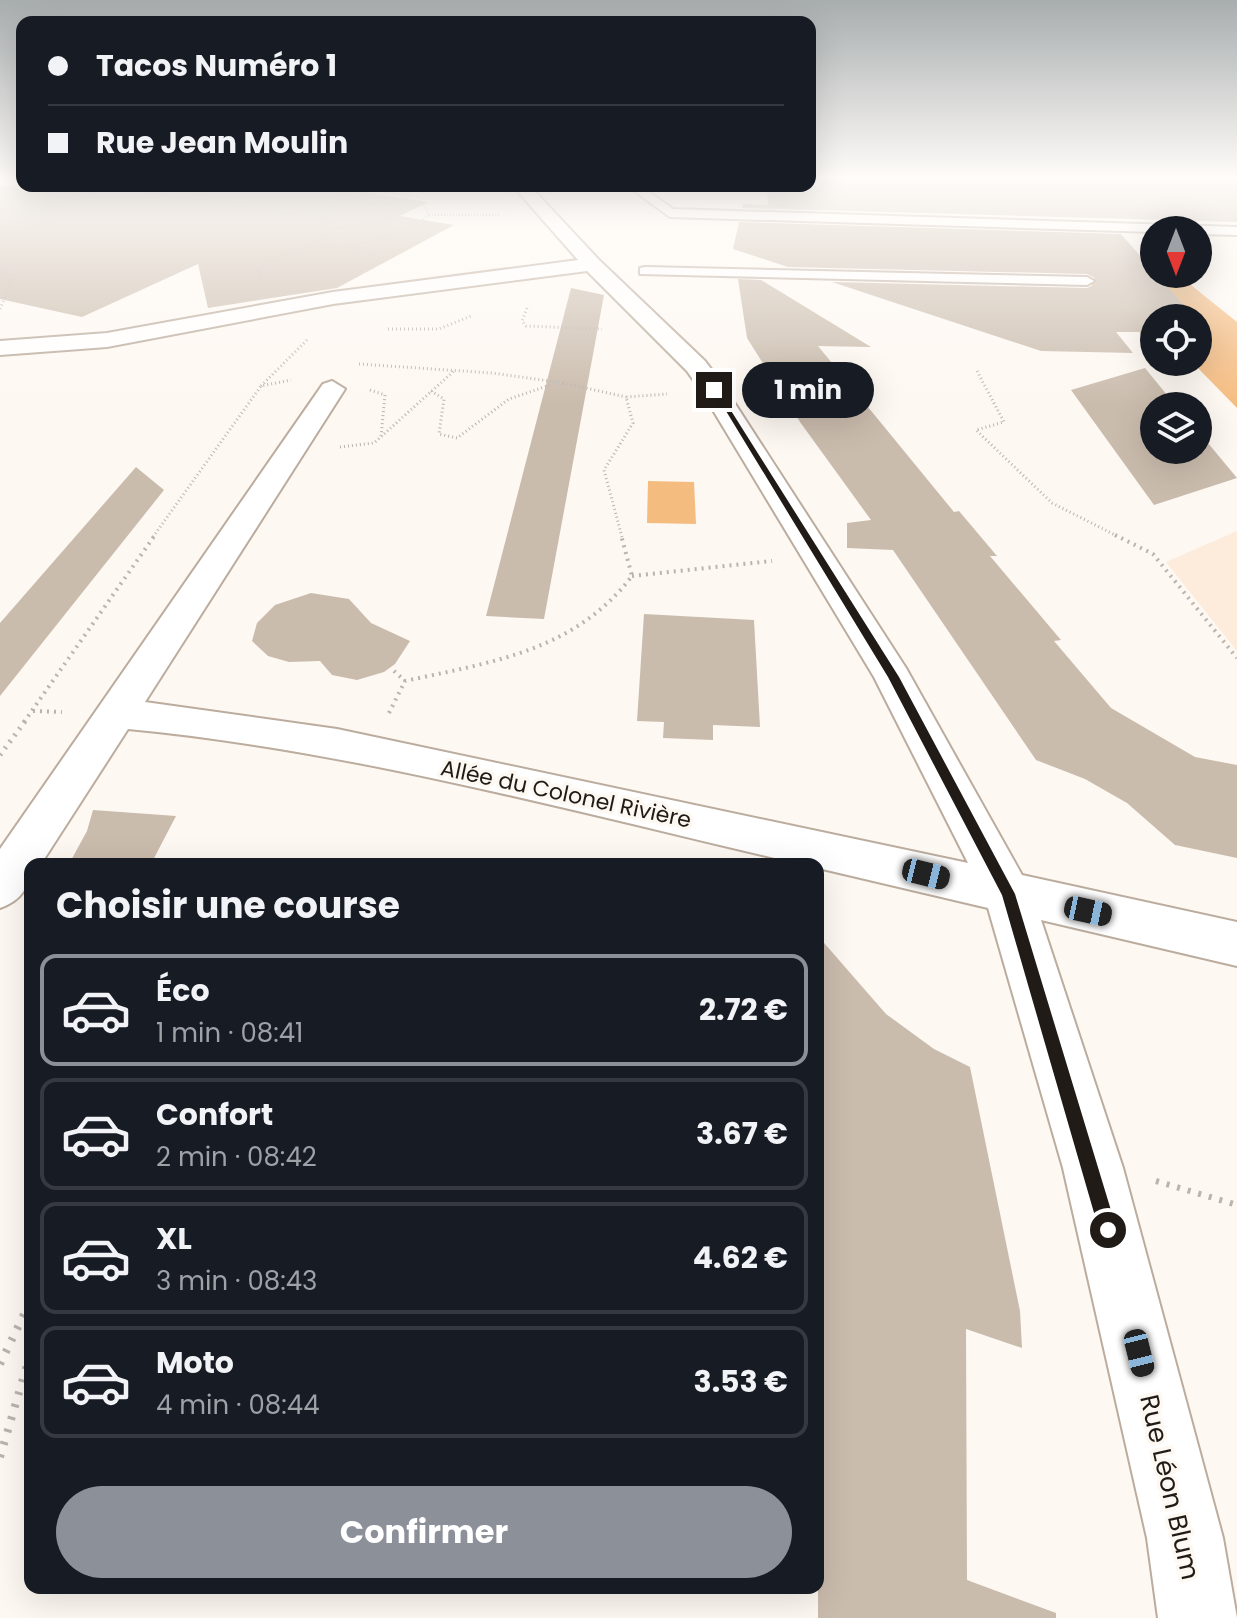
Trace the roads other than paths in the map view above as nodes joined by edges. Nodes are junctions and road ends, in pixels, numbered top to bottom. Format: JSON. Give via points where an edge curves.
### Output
{"nodes":[{"id":1,"x":582,"y":254,"type":"edge"},
{"id":2,"x":592,"y":264,"type":"junction"},
{"id":3,"x":645,"y":271,"type":"dead end"},
{"id":4,"x":1087,"y":281,"type":"dead end"},
{"id":5,"x":0,"y":348,"type":"edge"},
{"id":6,"x":329,"y":377,"type":"road end"},
{"id":7,"x":119,"y":714,"type":"junction"},
{"id":8,"x":0,"y":888,"type":"edge"},
{"id":9,"x":1008,"y":894,"type":"junction"},
{"id":10,"x":1237,"y":944,"type":"edge"},
{"id":11,"x":1198,"y":1618,"type":"edge"}],
"edges":[{"from":1,"to":2,"type":"street","name":"Rue Léon Blum"},
{"from":2,"to":5,"type":"street","via":[[333,298],[107,340]]},
{"from":2,"to":9,"type":"street","name":"Rue Léon Blum","via":[[714,390],[893,677]]},
{"from":3,"to":4,"type":"lane"},
{"from":6,"to":7,"type":"street","via":[[288,454]]},
{"from":7,"to":8,"type":"street"},
{"from":7,"to":9,"type":"street","name":"Allée du Colonel Rivière","via":[[207,720],[366,751]]},
{"from":9,"to":10,"type":"street","name":"Allée du Colonel Rivière"},
{"from":9,"to":11,"type":"street","name":"Rue Léon Blum","via":[[1093,1168],[1185,1538]]}]}
